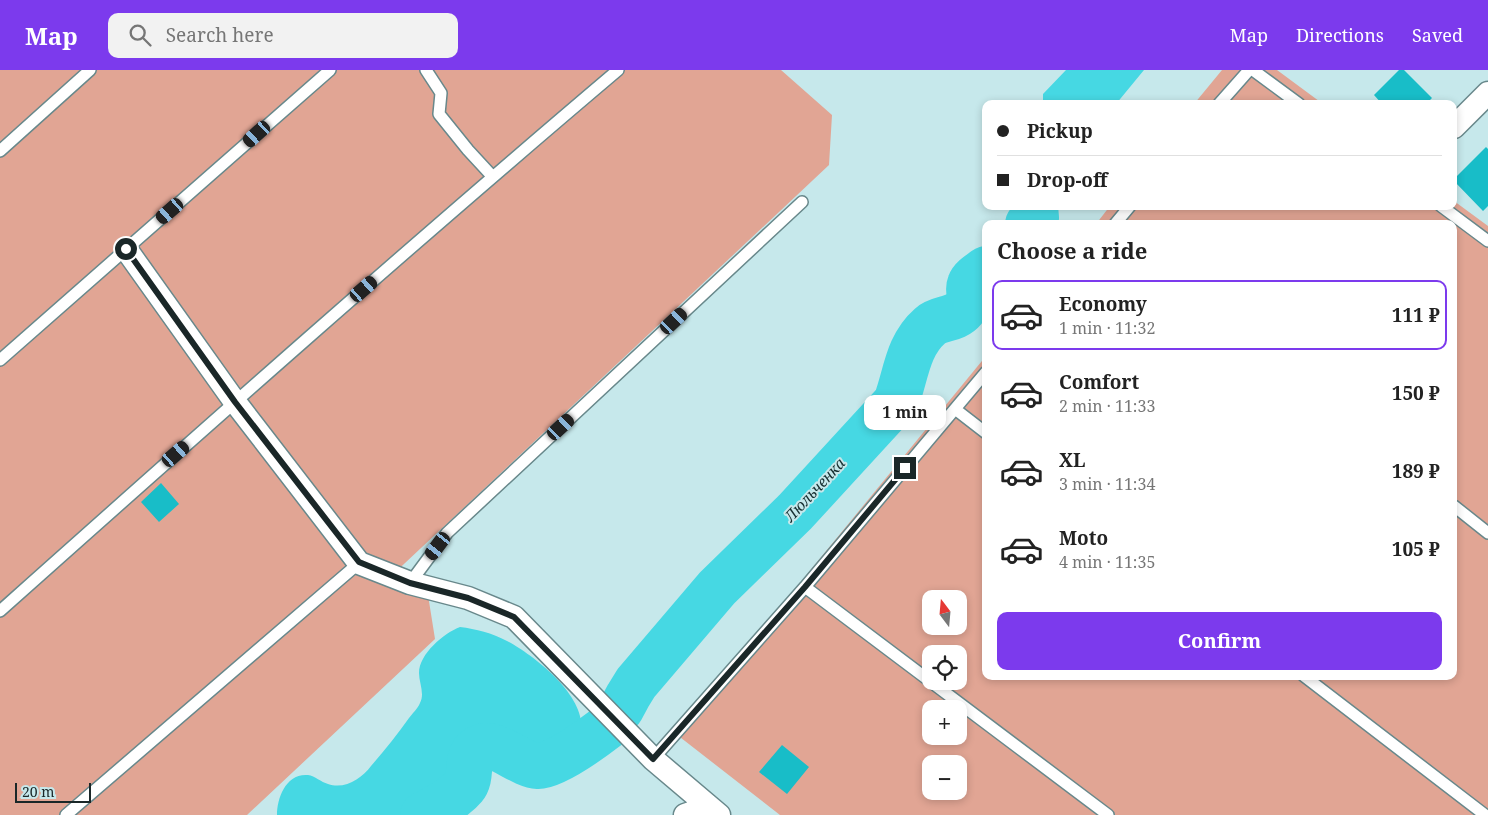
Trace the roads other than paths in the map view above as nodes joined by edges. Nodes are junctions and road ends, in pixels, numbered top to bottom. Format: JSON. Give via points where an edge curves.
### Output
{"nodes":[{"id":1,"x":90,"y":70,"type":"edge"},
{"id":2,"x":330,"y":70,"type":"edge"},
{"id":3,"x":426,"y":70,"type":"edge"},
{"id":4,"x":618,"y":70,"type":"edge"},
{"id":5,"x":1249,"y":70,"type":"edge"},
{"id":6,"x":1253,"y":70,"type":"edge"},
{"id":7,"x":1488,"y":93,"type":"edge"},
{"id":8,"x":1223,"y":100,"type":"edge"},
{"id":9,"x":1294,"y":100,"type":"edge"},
{"id":10,"x":1457,"y":124,"type":"edge"},
{"id":11,"x":0,"y":151,"type":"edge"},
{"id":12,"x":492,"y":176,"type":"junction"},
{"id":13,"x":802,"y":202,"type":"dead end"},
{"id":14,"x":1127,"y":210,"type":"edge"},
{"id":15,"x":1446,"y":210,"type":"edge"},
{"id":16,"x":1118,"y":220,"type":"edge"},
{"id":17,"x":1488,"y":241,"type":"edge"},
{"id":18,"x":126,"y":249,"type":"junction"},
{"id":19,"x":0,"y":360,"type":"edge"},
{"id":20,"x":982,"y":377,"type":"edge"},
{"id":21,"x":235,"y":402,"type":"junction"},
{"id":22,"x":955,"y":409,"type":"junction"},
{"id":23,"x":982,"y":430,"type":"edge"},
{"id":24,"x":1457,"y":508,"type":"edge"},
{"id":25,"x":1488,"y":532,"type":"edge"},
{"id":26,"x":359,"y":562,"type":"junction"},
{"id":27,"x":410,"y":583,"type":"junction"},
{"id":28,"x":805,"y":587,"type":"junction"},
{"id":29,"x":0,"y":611,"type":"edge"},
{"id":30,"x":1309,"y":680,"type":"edge"},
{"id":31,"x":653,"y":759,"type":"junction"},
{"id":32,"x":714,"y":811,"type":"edge"},
{"id":33,"x":66,"y":815,"type":"edge"},
{"id":34,"x":685,"y":815,"type":"edge"},
{"id":35,"x":1108,"y":815,"type":"edge"},
{"id":36,"x":1485,"y":815,"type":"edge"}],
"edges":[{"from":1,"to":11,"type":"lane"},
{"from":2,"to":18,"type":"lane"},
{"from":3,"to":12,"type":"lane","via":[[441,94],[439,114]]},
{"from":4,"to":12,"type":"lane"},
{"from":5,"to":8,"type":"lane"},
{"from":6,"to":9,"type":"lane"},
{"from":7,"to":10,"type":"street"},
{"from":12,"to":21,"type":"lane"},
{"from":13,"to":27,"type":"lane","via":[[447,533]]},
{"from":14,"to":16,"type":"lane"},
{"from":15,"to":17,"type":"lane"},
{"from":18,"to":19,"type":"lane"},
{"from":18,"to":21,"type":"street"},
{"from":20,"to":22,"type":"lane"},
{"from":21,"to":26,"type":"street"},
{"from":21,"to":29,"type":"lane"},
{"from":22,"to":23,"type":"lane"},
{"from":22,"to":28,"type":"lane"},
{"from":24,"to":25,"type":"lane"},
{"from":26,"to":27,"type":"street"},
{"from":26,"to":33,"type":"lane"},
{"from":27,"to":31,"type":"street","via":[[468,598],[514,617]]},
{"from":28,"to":31,"type":"lane"},
{"from":28,"to":35,"type":"lane"},
{"from":30,"to":36,"type":"lane"},
{"from":31,"to":32,"type":"street"},
{"from":32,"to":34,"type":"street"}]}
